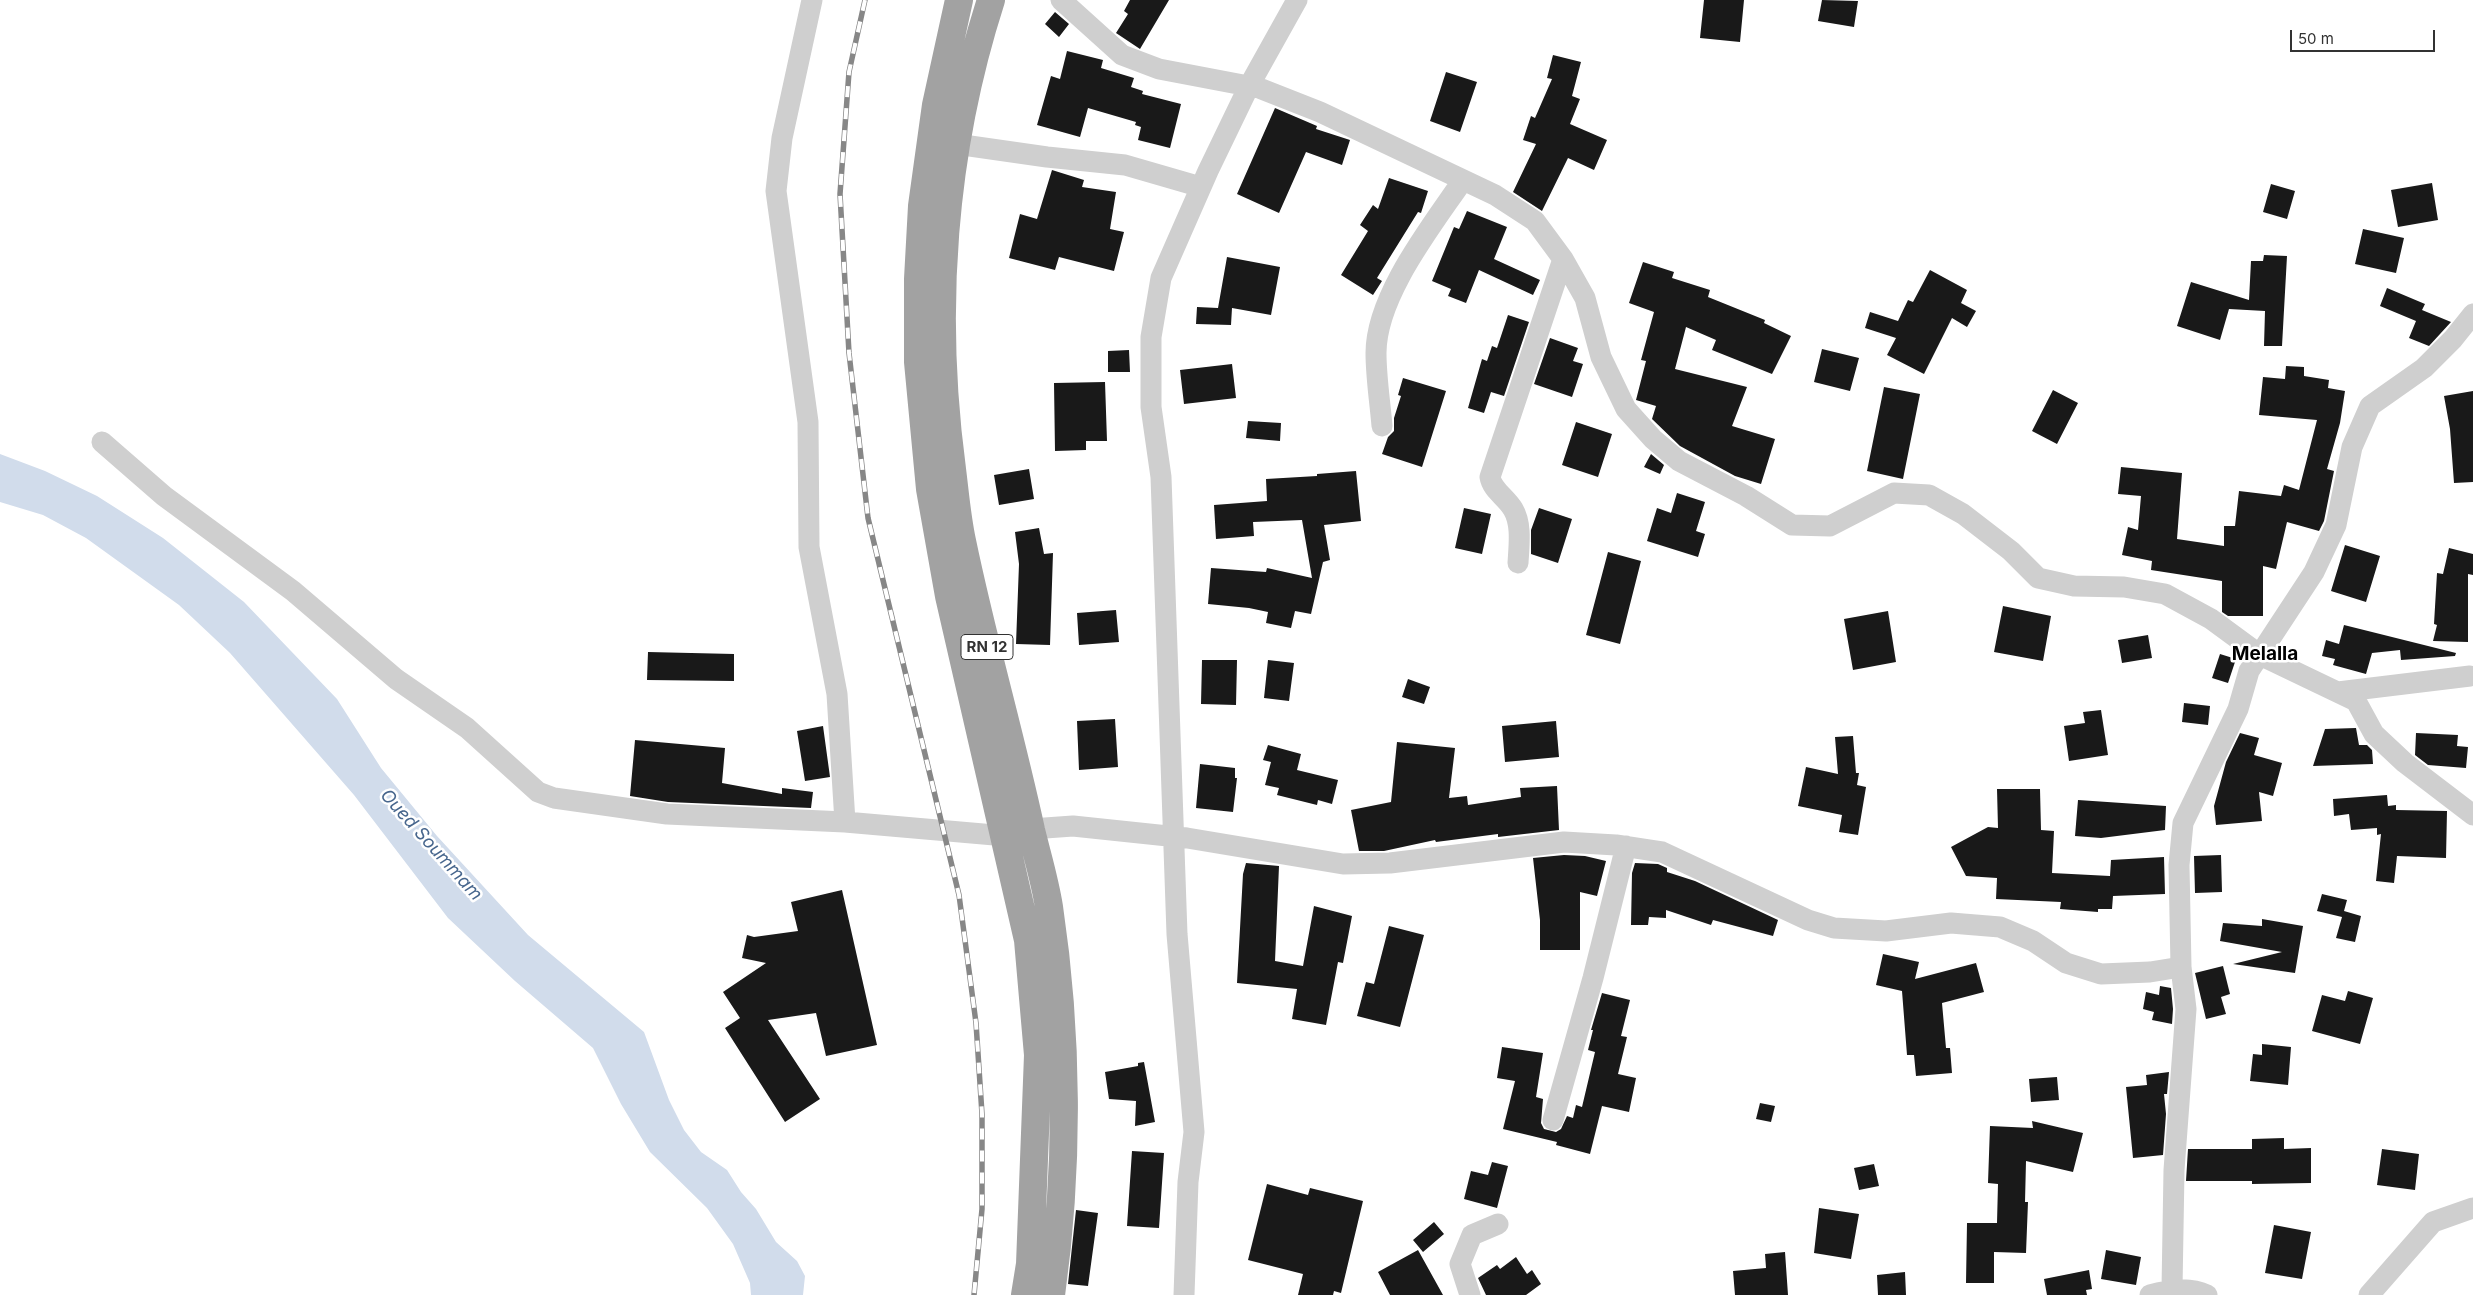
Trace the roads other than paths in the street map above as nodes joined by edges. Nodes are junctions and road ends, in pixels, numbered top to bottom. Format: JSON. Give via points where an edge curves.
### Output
{"nodes":[{"id":1,"x":812,"y":0,"type":"edge"},
{"id":2,"x":959,"y":0,"type":"edge"},
{"id":3,"x":991,"y":0,"type":"edge"},
{"id":4,"x":1061,"y":0,"type":"edge"},
{"id":5,"x":1297,"y":0,"type":"edge"},
{"id":6,"x":1249,"y":86,"type":"junction"},
{"id":7,"x":956,"y":144,"type":"junction"},
{"id":8,"x":1464,"y":180,"type":"junction"},
{"id":9,"x":1201,"y":187,"type":"junction"},
{"id":10,"x":1563,"y":259,"type":"junction"},
{"id":11,"x":2473,"y":314,"type":"edge"},
{"id":12,"x":1382,"y":426,"type":"dead end"},
{"id":13,"x":102,"y":442,"type":"dead end"},
{"id":14,"x":1518,"y":563,"type":"dead end"},
{"id":15,"x":2260,"y":655,"type":"junction"},
{"id":16,"x":2470,"y":676,"type":"dead end"},
{"id":17,"x":2338,"y":692,"type":"junction"},
{"id":18,"x":2473,"y":814,"type":"edge"},
{"id":19,"x":846,"y":822,"type":"junction"},
{"id":20,"x":1019,"y":833,"type":"junction"},
{"id":21,"x":1174,"y":837,"type":"junction"},
{"id":22,"x":1626,"y":846,"type":"junction"},
{"id":23,"x":2181,"y":967,"type":"junction"},
{"id":24,"x":1553,"y":1120,"type":"dead end"},
{"id":25,"x":2473,"y":1208,"type":"edge"},
{"id":26,"x":1498,"y":1224,"type":"dead end"},
{"id":27,"x":2173,"y":1292,"type":"edge"},
{"id":28,"x":1025,"y":1295,"type":"edge"},
{"id":29,"x":1051,"y":1295,"type":"edge"},
{"id":30,"x":1184,"y":1295,"type":"edge"},
{"id":31,"x":1470,"y":1295,"type":"edge"},
{"id":32,"x":2150,"y":1295,"type":"edge"},
{"id":33,"x":2207,"y":1295,"type":"edge"},
{"id":34,"x":2369,"y":1295,"type":"edge"}],
"edges":[{"from":1,"to":19,"type":"street","via":[[782,138],[776,191],[808,422],[809,546],[837,694]]},
{"from":2,"to":20,"type":"highway","number":"RN 12","via":[[936,106],[922,206],[918,362],[930,489],[949,596]]},
{"from":3,"to":7,"type":"highway","number":"RN 12","via":[[962,105]]},
{"from":4,"to":6,"type":"street","via":[[1122,55],[1160,69]]},
{"from":5,"to":6,"type":"street"},
{"from":6,"to":8,"type":"street","via":[[1320,112]]},
{"from":6,"to":9,"type":"street"},
{"from":7,"to":9,"type":"street","via":[[1047,158],[1125,165]]},
{"from":7,"to":20,"type":"highway","number":"RN 12","via":[[947,206],[940,303],[948,440],[961,538]]},
{"from":8,"to":10,"type":"street","via":[[1536,221]]},
{"from":8,"to":12,"type":"street","via":[[1427,232],[1387,299],[1376,352]]},
{"from":9,"to":21,"type":"street","via":[[1161,278],[1151,337],[1151,407],[1161,477]]},
{"from":10,"to":14,"type":"street","via":[[1490,477],[1519,522]]},
{"from":10,"to":15,"type":"street","via":[[1585,298],[1601,357],[1626,409],[1679,461],[1746,496],[1792,525],[1830,526],[1894,493],[1929,495],[1963,514],[2038,578],[2074,586],[2124,587],[2165,594],[2211,619]]},
{"from":11,"to":15,"type":"street","via":[[2454,339],[2424,368],[2370,406],[2352,447],[2336,525],[2314,572]]},
{"from":13,"to":19,"type":"street","via":[[164,496],[293,591],[396,679],[474,734],[538,792],[554,798],[667,814]]},
{"from":15,"to":17,"type":"street"},
{"from":15,"to":23,"type":"street","via":[[2249,671],[2238,709],[2183,823],[2179,865]]},
{"from":16,"to":17,"type":"street"},
{"from":17,"to":18,"type":"street","via":[[2356,701],[2374,734],[2405,763]]},
{"from":19,"to":20,"type":"street"},
{"from":20,"to":21,"type":"street","via":[[1073,826]]},
{"from":20,"to":28,"type":"highway","number":"RN 12","via":[[1038,1055],[1030,1254]]},
{"from":20,"to":29,"type":"highway","number":"RN 12","via":[[1048,906],[1062,1036],[1061,1188]]},
{"from":21,"to":22,"type":"street","via":[[1343,864],[1390,863],[1564,842]]},
{"from":21,"to":30,"type":"street","via":[[1177,934],[1194,1132],[1188,1182]]},
{"from":22,"to":23,"type":"street","via":[[1662,852],[1808,920],[1834,928],[1886,930],[1951,923],[2000,928],[2033,941],[2066,963],[2101,974]]},
{"from":22,"to":24,"type":"street","via":[[1594,978]]},
{"from":23,"to":27,"type":"street","via":[[2186,1009],[2174,1170]]},
{"from":25,"to":34,"type":"street","via":[[2433,1222]]},
{"from":26,"to":31,"type":"street","via":[[1472,1235],[1460,1264]]},
{"from":27,"to":32,"type":"street"},
{"from":27,"to":33,"type":"street","via":[[2198,1291]]}]}
